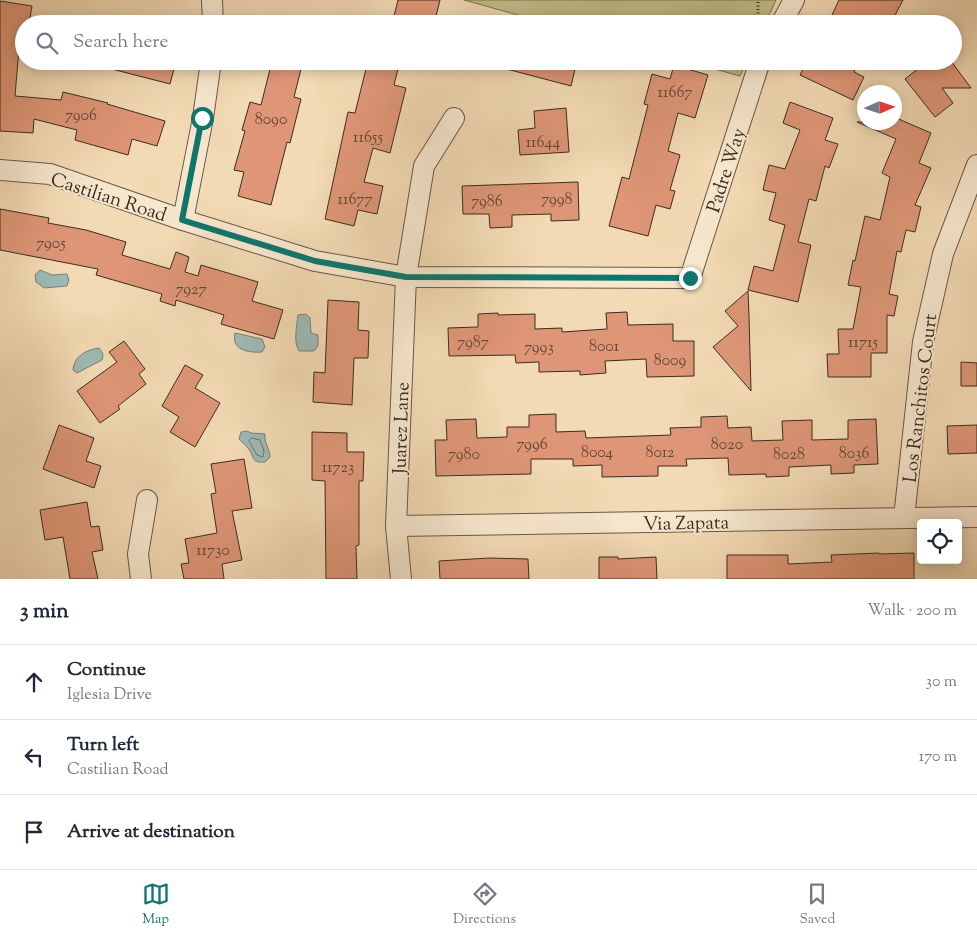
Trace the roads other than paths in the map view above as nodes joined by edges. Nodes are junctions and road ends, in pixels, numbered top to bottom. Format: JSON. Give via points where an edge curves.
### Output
{"nodes":[{"id":1,"x":212,"y":0,"type":"edge"},
{"id":2,"x":794,"y":0,"type":"edge"},
{"id":3,"x":213,"y":15,"type":"edge"},
{"id":4,"x":786,"y":15,"type":"edge"},
{"id":5,"x":210,"y":70,"type":"edge"},
{"id":6,"x":757,"y":70,"type":"edge"},
{"id":7,"x":454,"y":118,"type":"dead end"},
{"id":8,"x":977,"y":166,"type":"edge"},
{"id":9,"x":0,"y":170,"type":"edge"},
{"id":10,"x":182,"y":220,"type":"junction"},
{"id":11,"x":406,"y":277,"type":"junction"},
{"id":12,"x":690,"y":278,"type":"joint"},
{"id":13,"x":147,"y":500,"type":"dead end"},
{"id":14,"x":977,"y":517,"type":"edge"},
{"id":15,"x":904,"y":518,"type":"junction"},
{"id":16,"x":396,"y":526,"type":"junction"},
{"id":17,"x":141,"y":579,"type":"edge"},
{"id":18,"x":402,"y":579,"type":"edge"}],
"edges":[{"from":1,"to":3,"type":"street"},
{"from":2,"to":4,"type":"street"},
{"from":5,"to":10,"type":"street"},
{"from":6,"to":12,"type":"street","name":"Padre Way"},
{"from":7,"to":11,"type":"street","name":"Juarez Lane","via":[[424,166]]},
{"from":8,"to":15,"type":"street","name":"Los Ranchitos Court","via":[[943,254],[923,342]]},
{"from":9,"to":10,"type":"street","name":"Castilian Road","via":[[50,174]]},
{"from":10,"to":11,"type":"street","name":"Castilian Road","via":[[315,261]]},
{"from":11,"to":12,"type":"street","name":"Castilian Road"},
{"from":11,"to":16,"type":"street","name":"Juarez Lane"},
{"from":13,"to":17,"type":"street","via":[[138,554]]},
{"from":14,"to":15,"type":"street","name":"Via Zapata"},
{"from":15,"to":16,"type":"street","name":"Via Zapata"},
{"from":16,"to":18,"type":"street","name":"Juarez Lane"}]}
